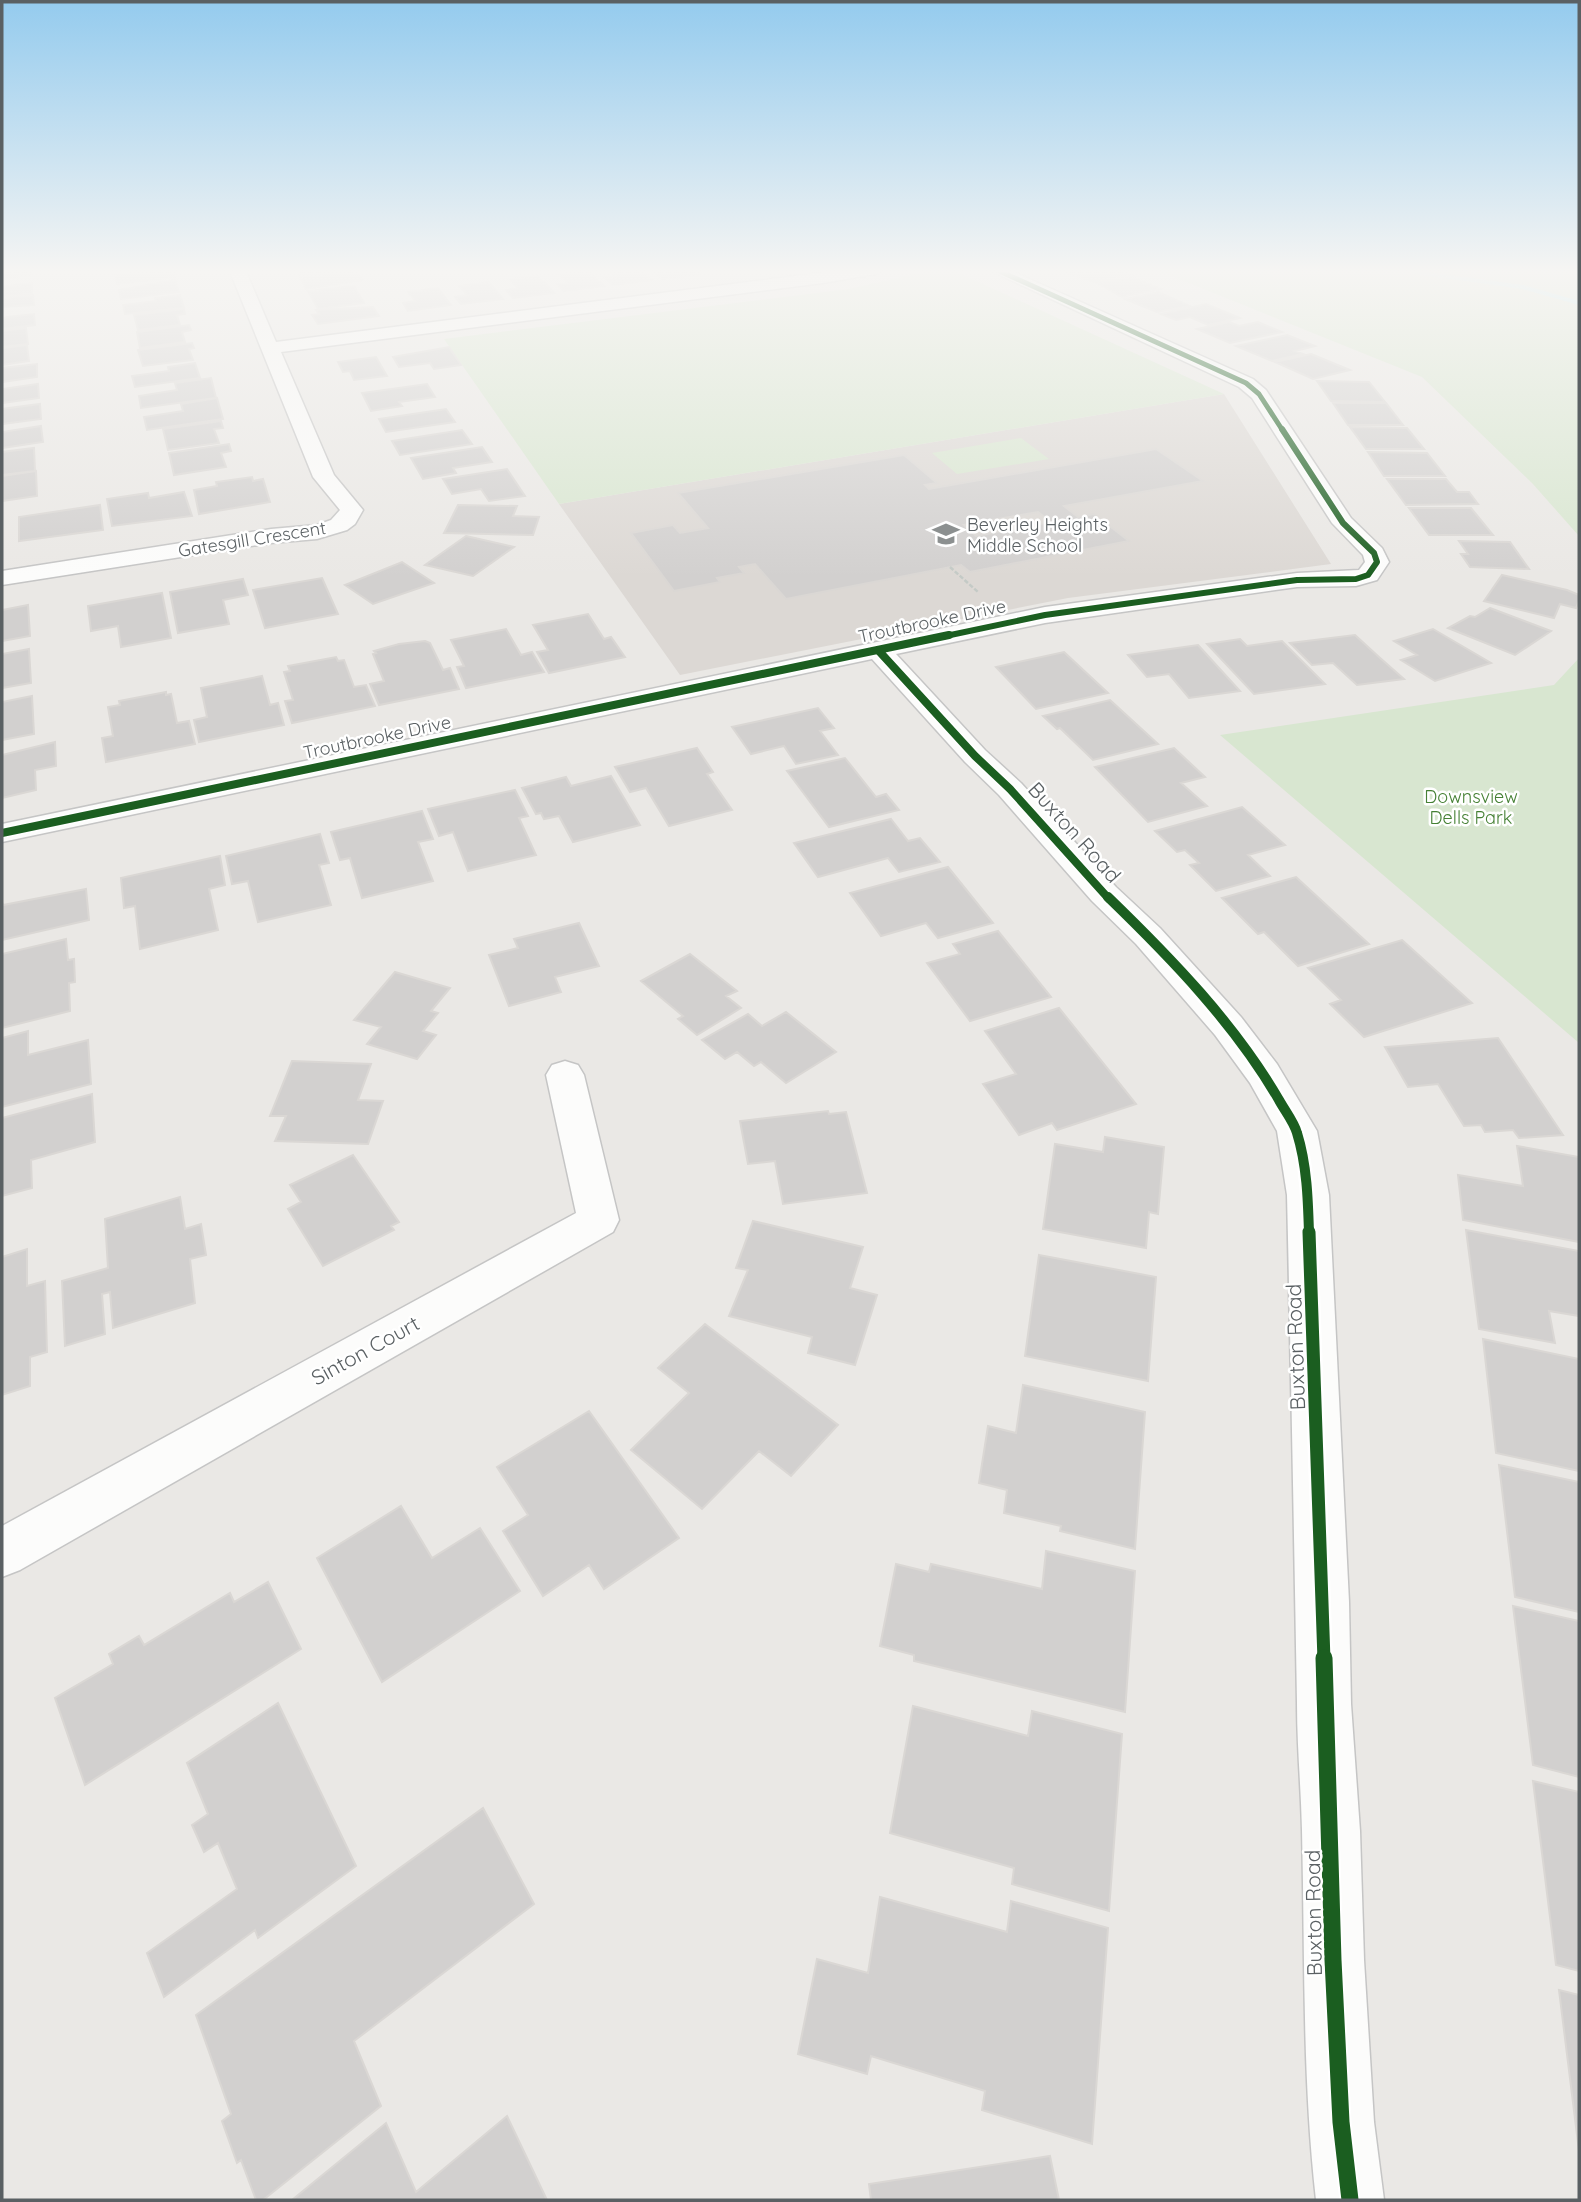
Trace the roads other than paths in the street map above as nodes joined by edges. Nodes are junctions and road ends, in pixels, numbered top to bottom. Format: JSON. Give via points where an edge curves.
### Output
{"nodes":[{"id":1,"x":280,"y":372,"type":"edge"},
{"id":2,"x":1221,"y":372,"type":"edge"},
{"id":3,"x":2,"y":578,"type":"edge"},
{"id":4,"x":878,"y":650,"type":"junction"},
{"id":5,"x":2,"y":833,"type":"edge"},
{"id":6,"x":565,"y":1075,"type":"dead end"},
{"id":7,"x":2,"y":1553,"type":"edge"},
{"id":8,"x":1350,"y":2200,"type":"edge"}],
"edges":[{"from":1,"to":3,"type":"street","name":"Gatesgill Crescent","via":[[324,477],[352,510],[342,524],[310,533]]},
{"from":2,"to":4,"type":"street","name":"Troutbrooke Drive","via":[[1259,394],[1343,523],[1374,553],[1377,562],[1368,575],[1045,615]]},
{"from":4,"to":5,"type":"street","name":"Troutbrooke Drive"},
{"from":4,"to":8,"type":"street","name":"Buxton Road","via":[[1186,978],[1264,1074],[1297,1131],[1308,1195],[1333,1960]]},
{"from":6,"to":7,"type":"street","name":"Sinton Court","via":[[598,1220]]}]}
